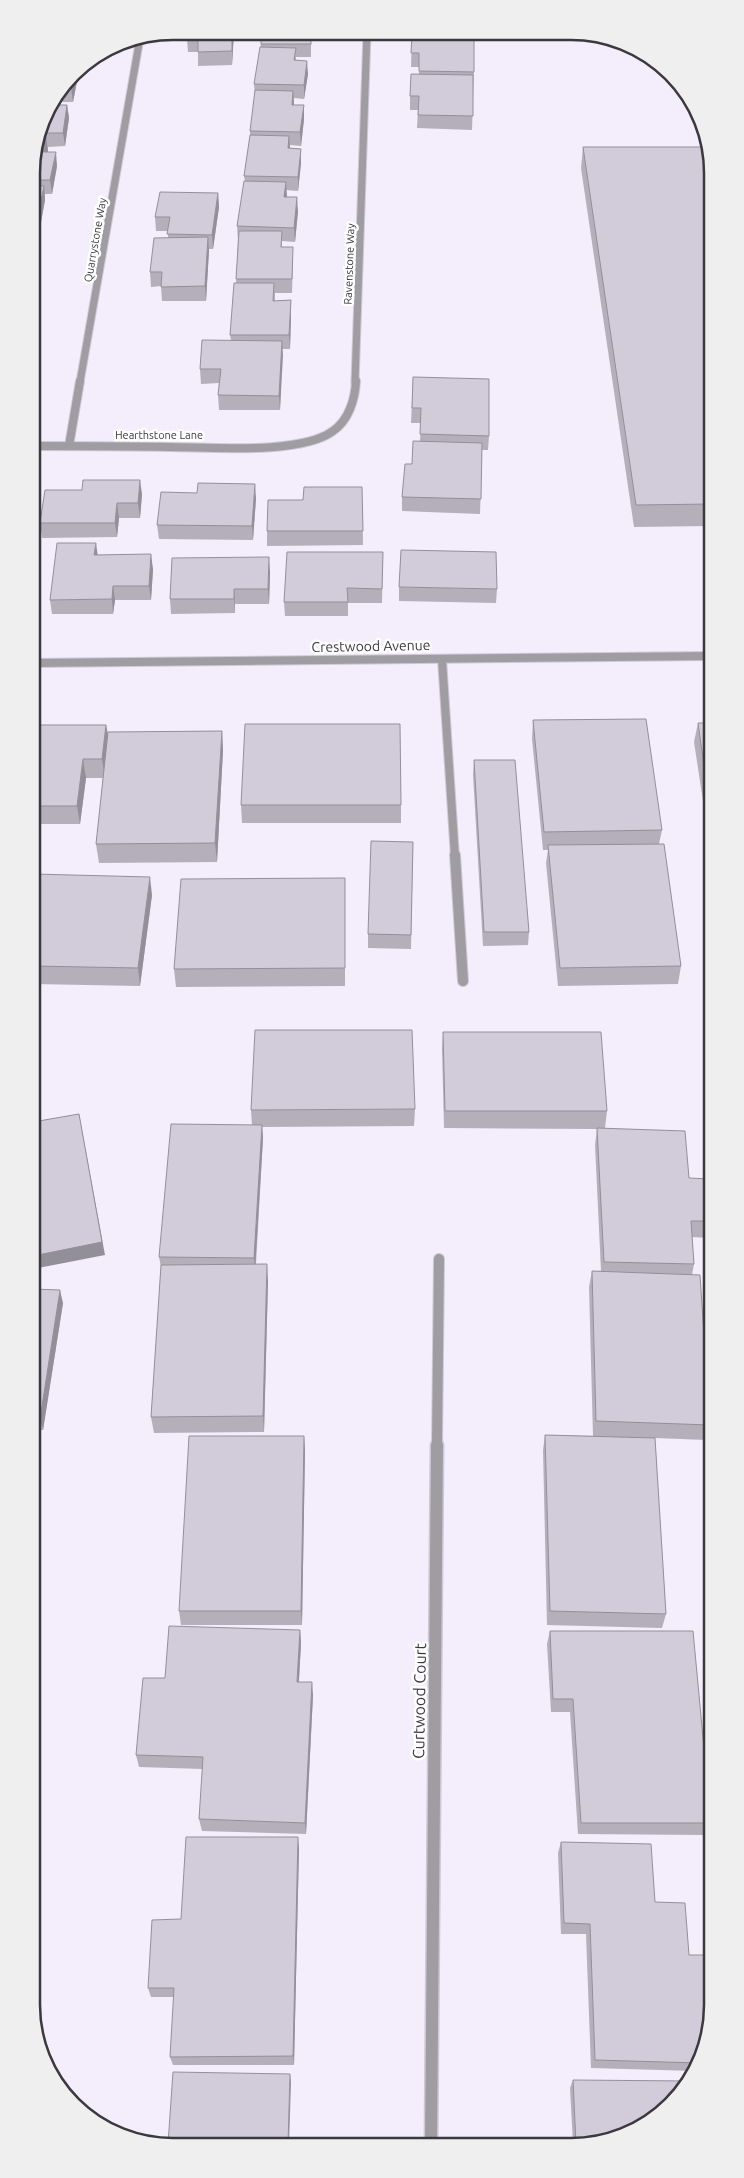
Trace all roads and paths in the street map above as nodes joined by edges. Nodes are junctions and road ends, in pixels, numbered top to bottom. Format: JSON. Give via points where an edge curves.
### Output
{"nodes":[{"id":1,"x":367,"y":40,"type":"edge"},
{"id":2,"x":139,"y":45,"type":"edge"},
{"id":3,"x":287,"y":444,"type":"joint"},
{"id":4,"x":40,"y":446,"type":"edge"},
{"id":5,"x":69,"y":446,"type":"junction"},
{"id":6,"x":704,"y":656,"type":"edge"},
{"id":7,"x":442,"y":659,"type":"junction"},
{"id":8,"x":40,"y":663,"type":"edge"},
{"id":9,"x":463,"y":981,"type":"dead end"},
{"id":10,"x":439,"y":1259,"type":"dead end"},
{"id":11,"x":431,"y":2138,"type":"edge"}],
"edges":[{"from":1,"to":3,"type":"street","name":"Ravenstone Way","via":[[355,397],[346,416],[333,430],[308,442]]},
{"from":2,"to":5,"type":"street","name":"Quarrystone Way"},
{"from":3,"to":5,"type":"street","name":"Hearthstone Lane","via":[[260,447]]},
{"from":4,"to":5,"type":"street","name":"Hearthstone Lane"},
{"from":6,"to":7,"type":"street","name":"Crestwood Avenue"},
{"from":7,"to":8,"type":"street","name":"Crestwood Avenue"},
{"from":7,"to":9,"type":"street"},
{"from":10,"to":11,"type":"street","name":"Curtwood Court"}]}
